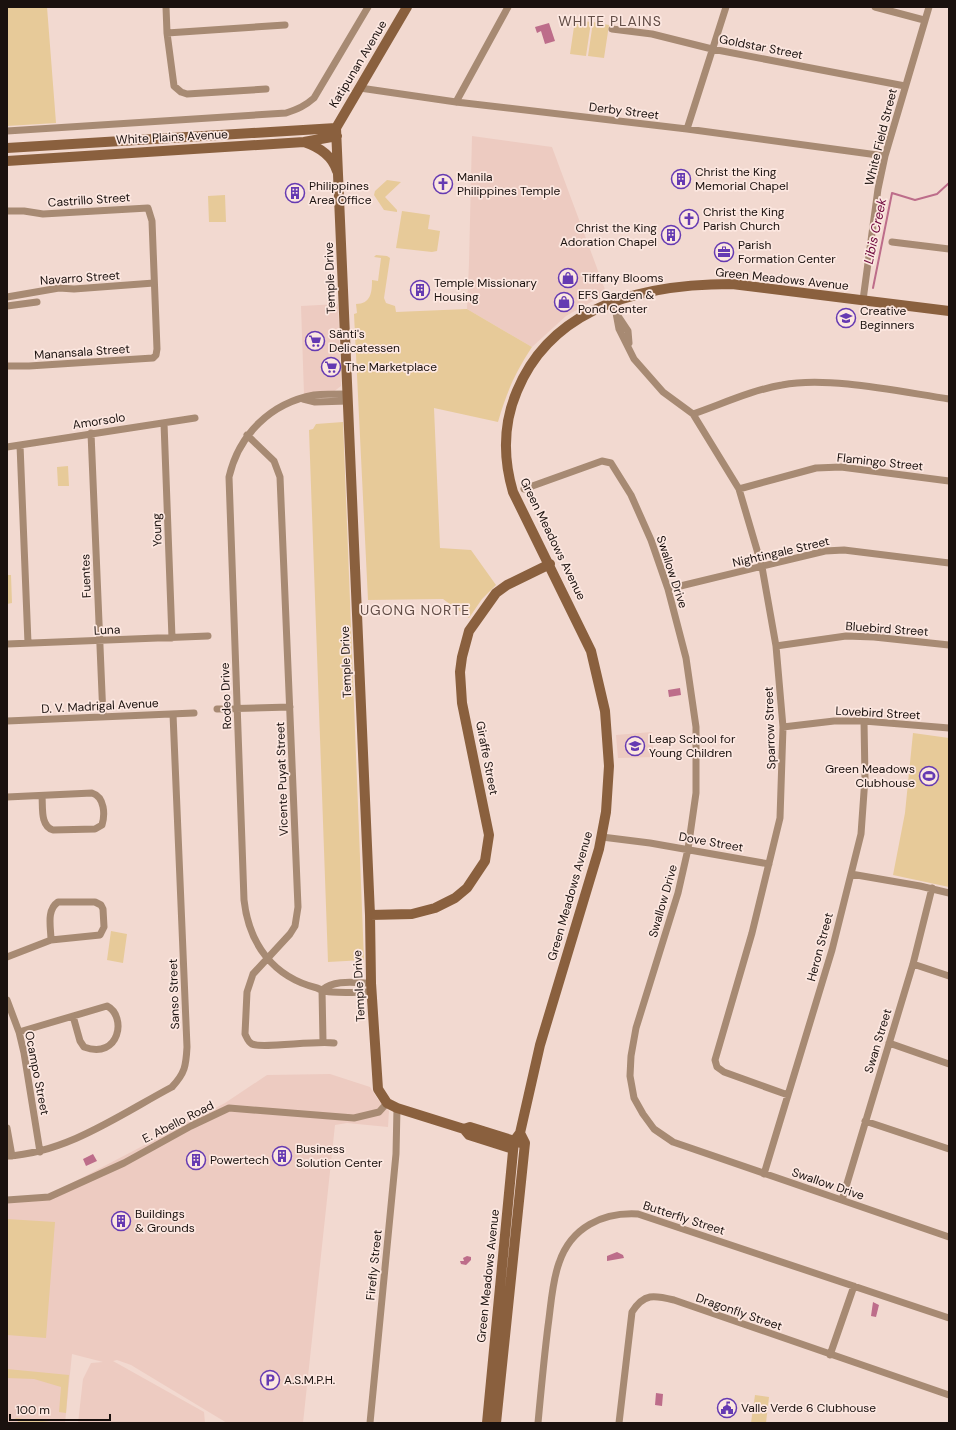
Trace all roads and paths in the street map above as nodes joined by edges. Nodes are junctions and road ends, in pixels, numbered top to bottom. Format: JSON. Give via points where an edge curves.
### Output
{"nodes":[{"id":1,"x":166,"y":7,"type":"edge"},
{"id":2,"x":368,"y":7,"type":"edge"},
{"id":3,"x":407,"y":7,"type":"edge"},
{"id":4,"x":508,"y":7,"type":"edge"},
{"id":5,"x":726,"y":7,"type":"edge"},
{"id":6,"x":874,"y":7,"type":"edge"},
{"id":7,"x":929,"y":7,"type":"edge"},
{"id":8,"x":924,"y":20,"type":"junction"},
{"id":9,"x":285,"y":25,"type":"dead end"},
{"id":10,"x":612,"y":29,"type":"dead end"},
{"id":11,"x":167,"y":33,"type":"junction"},
{"id":12,"x":712,"y":49,"type":"junction"},
{"id":13,"x":905,"y":86,"type":"junction"},
{"id":14,"x":360,"y":88,"type":"junction"},
{"id":15,"x":266,"y":89,"type":"dead end"},
{"id":16,"x":456,"y":102,"type":"junction"},
{"id":17,"x":687,"y":129,"type":"junction"},
{"id":18,"x":7,"y":131,"type":"edge"},
{"id":19,"x":337,"y":132,"type":"junction"},
{"id":20,"x":304,"y":142,"type":"junction"},
{"id":21,"x":88,"y":143,"type":"junction"},
{"id":22,"x":7,"y":148,"type":"edge"},
{"id":23,"x":89,"y":154,"type":"junction"},
{"id":24,"x":885,"y":156,"type":"junction"},
{"id":25,"x":7,"y":161,"type":"edge"},
{"id":26,"x":339,"y":179,"type":"junction"},
{"id":27,"x":7,"y":211,"type":"edge"},
{"id":28,"x":892,"y":242,"type":"dead end"},
{"id":29,"x":949,"y":249,"type":"edge"},
{"id":30,"x":154,"y":283,"type":"junction"},
{"id":31,"x":7,"y":297,"type":"edge"},
{"id":32,"x":863,"y":300,"type":"junction"},
{"id":33,"x":37,"y":302,"type":"dead end"},
{"id":34,"x":614,"y":302,"type":"junction"},
{"id":35,"x":7,"y":306,"type":"edge"},
{"id":36,"x":949,"y":311,"type":"edge"},
{"id":37,"x":7,"y":366,"type":"edge"},
{"id":38,"x":348,"y":397,"type":"junction"},
{"id":39,"x":949,"y":399,"type":"edge"},
{"id":40,"x":693,"y":414,"type":"junction"},
{"id":41,"x":195,"y":418,"type":"dead end"},
{"id":42,"x":164,"y":423,"type":"junction"},
{"id":43,"x":91,"y":433,"type":"junction"},
{"id":44,"x":247,"y":435,"type":"junction"},
{"id":45,"x":20,"y":446,"type":"junction"},
{"id":46,"x":7,"y":447,"type":"edge"},
{"id":47,"x":949,"y":481,"type":"edge"},
{"id":48,"x":524,"y":489,"type":"dead end"},
{"id":49,"x":739,"y":489,"type":"junction"},
{"id":50,"x":949,"y":563,"type":"edge"},
{"id":51,"x":550,"y":564,"type":"junction"},
{"id":52,"x":762,"y":568,"type":"junction"},
{"id":53,"x":668,"y":589,"type":"junction"},
{"id":54,"x":208,"y":636,"type":"dead end"},
{"id":55,"x":172,"y":638,"type":"junction"},
{"id":56,"x":100,"y":641,"type":"junction"},
{"id":57,"x":28,"y":643,"type":"junction"},
{"id":58,"x":7,"y":644,"type":"edge"},
{"id":59,"x":949,"y":645,"type":"edge"},
{"id":60,"x":776,"y":646,"type":"junction"},
{"id":61,"x":290,"y":707,"type":"junction"},
{"id":62,"x":217,"y":709,"type":"dead end"},
{"id":63,"x":238,"y":709,"type":"junction"},
{"id":64,"x":194,"y":713,"type":"dead end"},
{"id":65,"x":173,"y":714,"type":"junction"},
{"id":66,"x":103,"y":717,"type":"junction"},
{"id":67,"x":7,"y":721,"type":"edge"},
{"id":68,"x":864,"y":721,"type":"junction"},
{"id":69,"x":783,"y":728,"type":"junction"},
{"id":70,"x":949,"y":728,"type":"edge"},
{"id":71,"x":42,"y":796,"type":"junction"},
{"id":72,"x":7,"y":798,"type":"edge"},
{"id":73,"x":602,"y":834,"type":"junction"},
{"id":74,"x":688,"y":849,"type":"junction"},
{"id":75,"x":769,"y":864,"type":"junction"},
{"id":76,"x":851,"y":874,"type":"junction"},
{"id":77,"x":932,"y":888,"type":"junction"},
{"id":78,"x":949,"y":892,"type":"edge"},
{"id":79,"x":370,"y":915,"type":"junction"},
{"id":80,"x":51,"y":940,"type":"junction"},
{"id":81,"x":7,"y":957,"type":"edge"},
{"id":82,"x":267,"y":958,"type":"junction"},
{"id":83,"x":913,"y":964,"type":"junction"},
{"id":84,"x":949,"y":976,"type":"edge"},
{"id":85,"x":371,"y":987,"type":"junction"},
{"id":86,"x":322,"y":990,"type":"junction"},
{"id":87,"x":7,"y":1000,"type":"edge"},
{"id":88,"x":73,"y":1016,"type":"junction"},
{"id":89,"x":19,"y":1032,"type":"junction"},
{"id":90,"x":322,"y":1041,"type":"junction"},
{"id":91,"x":334,"y":1043,"type":"dead end"},
{"id":92,"x":889,"y":1043,"type":"junction"},
{"id":93,"x":949,"y":1064,"type":"edge"},
{"id":94,"x":788,"y":1095,"type":"junction"},
{"id":95,"x":387,"y":1103,"type":"junction"},
{"id":96,"x":397,"y":1108,"type":"junction"},
{"id":97,"x":865,"y":1120,"type":"junction"},
{"id":98,"x":7,"y":1128,"type":"edge"},
{"id":99,"x":518,"y":1142,"type":"junction"},
{"id":100,"x":949,"y":1149,"type":"edge"},
{"id":101,"x":40,"y":1152,"type":"junction"},
{"id":102,"x":9,"y":1156,"type":"edge"},
{"id":103,"x":764,"y":1174,"type":"junction"},
{"id":104,"x":7,"y":1200,"type":"edge"},
{"id":105,"x":842,"y":1200,"type":"junction"},
{"id":106,"x":949,"y":1237,"type":"edge"},
{"id":107,"x":854,"y":1286,"type":"junction"},
{"id":108,"x":502,"y":1310,"type":"junction"},
{"id":109,"x":949,"y":1318,"type":"edge"},
{"id":110,"x":830,"y":1355,"type":"junction"},
{"id":111,"x":949,"y":1395,"type":"edge"},
{"id":112,"x":370,"y":1423,"type":"edge"},
{"id":113,"x":487,"y":1423,"type":"edge"},
{"id":114,"x":496,"y":1423,"type":"edge"},
{"id":115,"x":538,"y":1423,"type":"edge"},
{"id":116,"x":619,"y":1423,"type":"edge"}],
"edges":[{"from":1,"to":11,"type":"street"},
{"from":2,"to":18,"type":"street","via":[[314,98],[306,106],[286,112]]},
{"from":3,"to":14,"type":"street","name":"Katipunan Avenue"},
{"from":4,"to":16,"type":"street"},
{"from":5,"to":12,"type":"street"},
{"from":6,"to":8,"type":"street"},
{"from":7,"to":8,"type":"street","name":"White Field Street"},
{"from":8,"to":13,"type":"street","name":"White Field Street"},
{"from":9,"to":11,"type":"street"},
{"from":10,"to":12,"type":"street","name":"Goldstar Street","via":[[652,34]]},
{"from":11,"to":15,"type":"street","via":[[174,86],[181,92],[187,94]]},
{"from":12,"to":13,"type":"street","name":"Goldstar Street"},
{"from":12,"to":17,"type":"street"},
{"from":13,"to":24,"type":"street","name":"White Field Street"},
{"from":14,"to":16,"type":"street","name":"Derby Street"},
{"from":14,"to":19,"type":"street","name":"Katipunan Avenue","via":[[338,122]]},
{"from":16,"to":17,"type":"street","name":"Derby Street"},
{"from":17,"to":24,"type":"street","name":"Derby Street"},
{"from":19,"to":20,"type":"street","name":"White Plains Avenue"},
{"from":19,"to":21,"type":"street","name":"White Plains Avenue"},
{"from":19,"to":26,"type":"street","name":"Temple Drive"},
{"from":20,"to":23,"type":"street","name":"White Plains Avenue"},
{"from":20,"to":26,"type":"street","via":[[314,145],[326,154],[336,167]]},
{"from":21,"to":22,"type":"street","name":"White Plains Avenue"},
{"from":21,"to":23,"type":"street"},
{"from":23,"to":25,"type":"street","name":"White Plains Avenue"},
{"from":24,"to":32,"type":"street","name":"White Field Street"},
{"from":26,"to":38,"type":"street","name":"Temple Drive"},
{"from":27,"to":30,"type":"street","name":"Castrillo Street","via":[[43,214],[148,208],[152,221]]},
{"from":28,"to":29,"type":"street"},
{"from":30,"to":31,"type":"street","name":"Navarro Street","via":[[74,290],[59,288]]},
{"from":30,"to":37,"type":"street","name":"Manansala Street","via":[[156,355],[153,358]]},
{"from":32,"to":34,"type":"street","name":"Green Meadows Avenue","via":[[732,284],[702,284],[661,289]]},
{"from":32,"to":36,"type":"street","name":"Green Meadows Avenue"},
{"from":33,"to":35,"type":"street"},
{"from":34,"to":40,"type":"street","name":"Sparrow Street","via":[[617,314],[628,331],[629,346],[634,359],[663,392]]},
{"from":34,"to":51,"type":"street","name":"Green Meadows Avenue","via":[[582,316],[548,342],[521,382],[512,404],[507,426],[508,474],[513,492]]},
{"from":38,"to":44,"type":"street","name":"Rodeo Drive","via":[[303,399],[280,406]]},
{"from":38,"to":79,"type":"street","name":"Temple Drive"},
{"from":39,"to":40,"type":"street","via":[[846,385],[811,383],[761,390]]},
{"from":40,"to":49,"type":"street","name":"Sparrow Street"},
{"from":41,"to":42,"type":"street","name":"Amorsolo"},
{"from":42,"to":43,"type":"street","name":"Amorsolo"},
{"from":42,"to":55,"type":"street","name":"Young"},
{"from":43,"to":45,"type":"street","name":"Amorsolo"},
{"from":43,"to":56,"type":"street","name":"Fuentes"},
{"from":44,"to":61,"type":"street","name":"Vicente Puyat Street","via":[[274,461],[280,476]]},
{"from":44,"to":63,"type":"street","name":"Rodeo Drive","via":[[235,457],[228,487]]},
{"from":45,"to":46,"type":"street","name":"Amorsolo"},
{"from":45,"to":57,"type":"street"},
{"from":47,"to":49,"type":"street","name":"Flamingo Street","via":[[841,467],[816,468]]},
{"from":48,"to":53,"type":"street","name":"Swallow Drive","via":[[608,461],[632,495]]},
{"from":49,"to":52,"type":"street","name":"Sparrow Street"},
{"from":50,"to":52,"type":"street","name":"Nightingale Street","via":[[844,550],[825,551]]},
{"from":51,"to":73,"type":"street","name":"Green Meadows Avenue","via":[[591,651],[600,681],[608,732],[609,766]]},
{"from":51,"to":79,"type":"street","name":"Giraffe Street","via":[[496,593],[469,631],[462,657],[462,703],[489,835],[485,861],[467,888],[455,898],[435,908],[412,914]]},
{"from":52,"to":53,"type":"street","name":"Nightingale Street"},
{"from":52,"to":60,"type":"street","name":"Sparrow Street"},
{"from":53,"to":74,"type":"street","name":"Swallow Drive","via":[[686,658],[696,727],[696,793]]},
{"from":54,"to":55,"type":"street","name":"Luna"},
{"from":55,"to":56,"type":"street","name":"Luna"},
{"from":56,"to":57,"type":"street","name":"Luna"},
{"from":56,"to":66,"type":"street","name":"Fuentes"},
{"from":57,"to":58,"type":"street","name":"Luna"},
{"from":59,"to":60,"type":"street","name":"Bluebird Street","via":[[874,636],[846,636]]},
{"from":60,"to":69,"type":"street","name":"Sparrow Street"},
{"from":61,"to":63,"type":"street"},
{"from":61,"to":82,"type":"street","name":"Vicente Puyat Street","via":[[297,918],[290,934]]},
{"from":62,"to":63,"type":"street"},
{"from":63,"to":82,"type":"street","name":"Rodeo Drive","via":[[245,912],[253,937]]},
{"from":64,"to":65,"type":"street","name":"D. V. Madrigal Avenue"},
{"from":65,"to":66,"type":"street","name":"D. V. Madrigal Avenue"},
{"from":65,"to":101,"type":"street","name":"Sanso Street","via":[[186,1064],[182,1076],[172,1087],[66,1144]]},
{"from":66,"to":67,"type":"street","name":"D. V. Madrigal Avenue"},
{"from":68,"to":69,"type":"street","name":"Lovebird Street","via":[[834,721]]},
{"from":68,"to":70,"type":"street","name":"Lovebird Street"},
{"from":68,"to":76,"type":"street","name":"Heron Street","via":[[865,778],[861,834]]},
{"from":69,"to":75,"type":"street","name":"Sparrow Street","via":[[780,818]]},
{"from":71,"to":71,"type":"street","via":[[96,794],[102,801],[102,826],[49,829],[44,822]]},
{"from":71,"to":72,"type":"street"},
{"from":73,"to":74,"type":"street","name":"Dove Street"},
{"from":73,"to":99,"type":"street","name":"Green Meadows Avenue","via":[[540,1045]]},
{"from":74,"to":75,"type":"street","name":"Dove Street"},
{"from":74,"to":103,"type":"street","name":"Swallow Drive","via":[[678,893],[636,1028],[630,1076],[634,1098],[654,1129],[673,1142]]},
{"from":75,"to":94,"type":"street","name":"Sparrow Street","via":[[715,1060],[724,1072]]},
{"from":76,"to":77,"type":"street"},
{"from":76,"to":94,"type":"street","name":"Heron Street","via":[[832,950]]},
{"from":77,"to":78,"type":"street"},
{"from":77,"to":83,"type":"street","name":"Swan Street"},
{"from":79,"to":85,"type":"street","name":"Temple Drive"},
{"from":80,"to":80,"type":"street","via":[[100,935],[104,927],[103,909],[95,902],[58,902],[50,912]]},
{"from":80,"to":81,"type":"street"},
{"from":82,"to":86,"type":"street","name":"Rodeo Drive","via":[[298,983]]},
{"from":82,"to":90,"type":"street","name":"Vicente Puyat Street","via":[[249,982],[245,1034],[248,1042],[258,1046]]},
{"from":83,"to":84,"type":"street"},
{"from":83,"to":92,"type":"street","name":"Swan Street"},
{"from":85,"to":86,"type":"street","via":[[335,984],[327,985]]},
{"from":85,"to":95,"type":"street","name":"Temple Drive","via":[[378,1089]]},
{"from":86,"to":90,"type":"street"},
{"from":87,"to":89,"type":"street","name":"Ocampo Street"},
{"from":88,"to":88,"type":"street","via":[[104,1006],[110,1007],[117,1019],[115,1040],[102,1049],[84,1047]]},
{"from":88,"to":89,"type":"street"},
{"from":89,"to":101,"type":"street","name":"Ocampo Street"},
{"from":90,"to":91,"type":"street","name":"Vicente Puyat Street"},
{"from":92,"to":93,"type":"street"},
{"from":92,"to":97,"type":"street","name":"Swan Street"},
{"from":94,"to":103,"type":"street","name":"Heron Street"},
{"from":95,"to":96,"type":"street"},
{"from":95,"to":104,"type":"street","name":"E. Abello Road","via":[[379,1112],[354,1118],[229,1108],[62,1192],[49,1197]]},
{"from":96,"to":99,"type":"street","via":[[464,1129],[469,1135]]},
{"from":96,"to":112,"type":"street","name":"Firefly Street","via":[[396,1154]]},
{"from":97,"to":100,"type":"street"},
{"from":97,"to":105,"type":"street","name":"Swan Street"},
{"from":98,"to":102,"type":"street"},
{"from":99,"to":108,"type":"street","name":"Green Meadows Avenue"},
{"from":101,"to":102,"type":"street","name":"Sanso Street"},
{"from":103,"to":105,"type":"street","name":"Swallow Drive"},
{"from":105,"to":106,"type":"street","name":"Swallow Drive"},
{"from":107,"to":109,"type":"street","name":"Butterfly Street"},
{"from":107,"to":110,"type":"street"},
{"from":107,"to":115,"type":"street","name":"Butterfly Street","via":[[638,1214],[621,1213],[603,1217],[576,1235],[565,1248],[559,1263],[544,1357]]},
{"from":108,"to":113,"type":"street","name":"Green Meadows Avenue"},
{"from":108,"to":114,"type":"street","name":"Green Meadows Avenue"},
{"from":110,"to":111,"type":"street","name":"Dragonfly Street"},
{"from":110,"to":116,"type":"street","name":"Dragonfly Street","via":[[674,1300],[647,1297],[638,1303],[632,1312]]}]}
